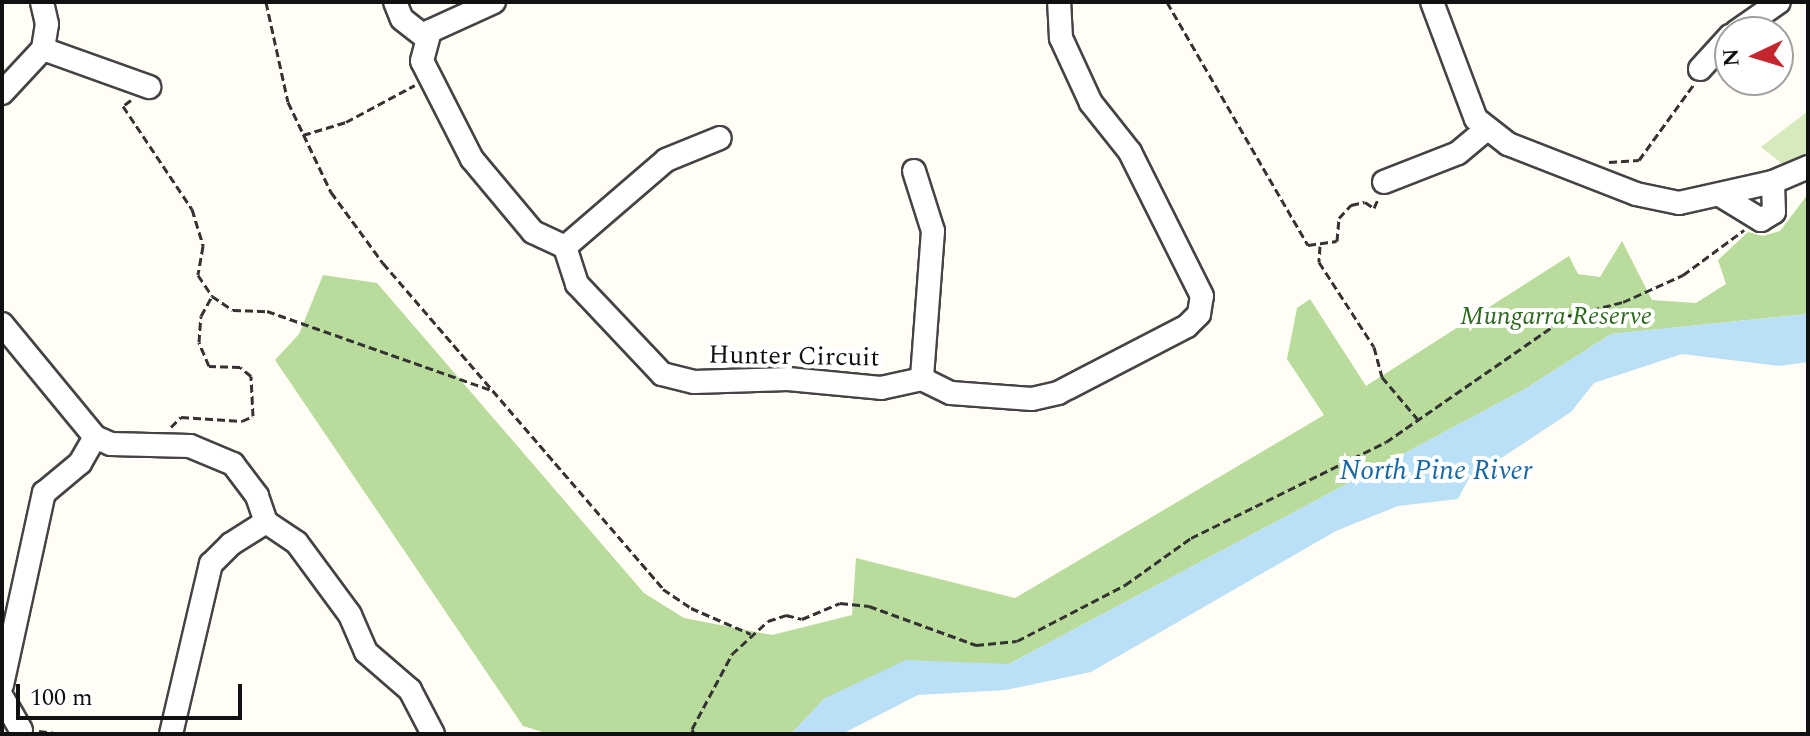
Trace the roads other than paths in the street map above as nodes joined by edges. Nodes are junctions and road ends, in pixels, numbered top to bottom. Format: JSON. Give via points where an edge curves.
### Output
{"nodes":[{"id":1,"x":42,"y":2,"type":"edge"},
{"id":2,"x":395,"y":2,"type":"edge"},
{"id":3,"x":494,"y":2,"type":"edge"},
{"id":4,"x":1059,"y":2,"type":"edge"},
{"id":5,"x":1432,"y":2,"type":"edge"},
{"id":6,"x":1779,"y":2,"type":"edge"},
{"id":7,"x":1759,"y":16,"type":"edge"},
{"id":8,"x":426,"y":38,"type":"junction"},
{"id":9,"x":43,"y":49,"type":"junction"},
{"id":10,"x":1714,"y":54,"type":"edge"},
{"id":11,"x":1700,"y":69,"type":"road end"},
{"id":12,"x":149,"y":87,"type":"road end"},
{"id":13,"x":2,"y":93,"type":"edge"},
{"id":14,"x":1485,"y":130,"type":"junction"},
{"id":15,"x":720,"y":138,"type":"dead end"},
{"id":16,"x":1808,"y":167,"type":"edge"},
{"id":17,"x":914,"y":171,"type":"dead end"},
{"id":18,"x":1384,"y":182,"type":"road end"},
{"id":19,"x":1773,"y":182,"type":"junction"},
{"id":20,"x":1720,"y":195,"type":"junction"},
{"id":21,"x":565,"y":247,"type":"junction"},
{"id":22,"x":2,"y":324,"type":"edge"},
{"id":23,"x":922,"y":379,"type":"junction"},
{"id":24,"x":95,"y":437,"type":"junction"},
{"id":25,"x":266,"y":522,"type":"junction"},
{"id":26,"x":2,"y":685,"type":"edge"},
{"id":27,"x":2,"y":697,"type":"edge"},
{"id":28,"x":21,"y":730,"type":"road end"},
{"id":29,"x":171,"y":734,"type":"edge"},
{"id":30,"x":433,"y":734,"type":"edge"}],
"edges":[{"from":1,"to":9,"type":"street","via":[[47,24]]},
{"from":2,"to":8,"type":"street","via":[[402,19]]},
{"from":3,"to":8,"type":"street","via":[[437,27]]},
{"from":4,"to":23,"type":"street","via":[[1066,51],[1096,112],[1130,152],[1142,184],[1196,277],[1202,296],[1199,314],[1187,326],[1044,398],[951,393]]},
{"from":5,"to":14,"type":"street","via":[[1469,105]]},
{"from":6,"to":7,"type":"street"},
{"from":8,"to":21,"type":"street","via":[[422,61],[472,159],[533,232]]},
{"from":9,"to":12,"type":"street"},
{"from":9,"to":13,"type":"street"},
{"from":10,"to":11,"type":"street"},
{"from":14,"to":18,"type":"street","via":[[1458,153]]},
{"from":14,"to":20,"type":"street","via":[[1661,201]]},
{"from":15,"to":21,"type":"street","via":[[666,160]]},
{"from":16,"to":19,"type":"street"},
{"from":17,"to":23,"type":"street","via":[[933,231]]},
{"from":19,"to":20,"type":"street"},
{"from":19,"to":20,"type":"street","via":[[1774,212],[1761,220]]},
{"from":21,"to":23,"type":"street","name":"Hunter Circuit","via":[[577,284],[671,379],[788,379],[881,388]]},
{"from":22,"to":24,"type":"street"},
{"from":24,"to":25,"type":"street","via":[[111,444],[190,446],[222,455],[250,483]]},
{"from":24,"to":26,"type":"street","via":[[80,463],[44,493]]},
{"from":25,"to":29,"type":"street","via":[[211,564]]},
{"from":25,"to":30,"type":"street","via":[[297,543],[350,615],[366,652],[410,690]]},
{"from":27,"to":28,"type":"street"}]}
